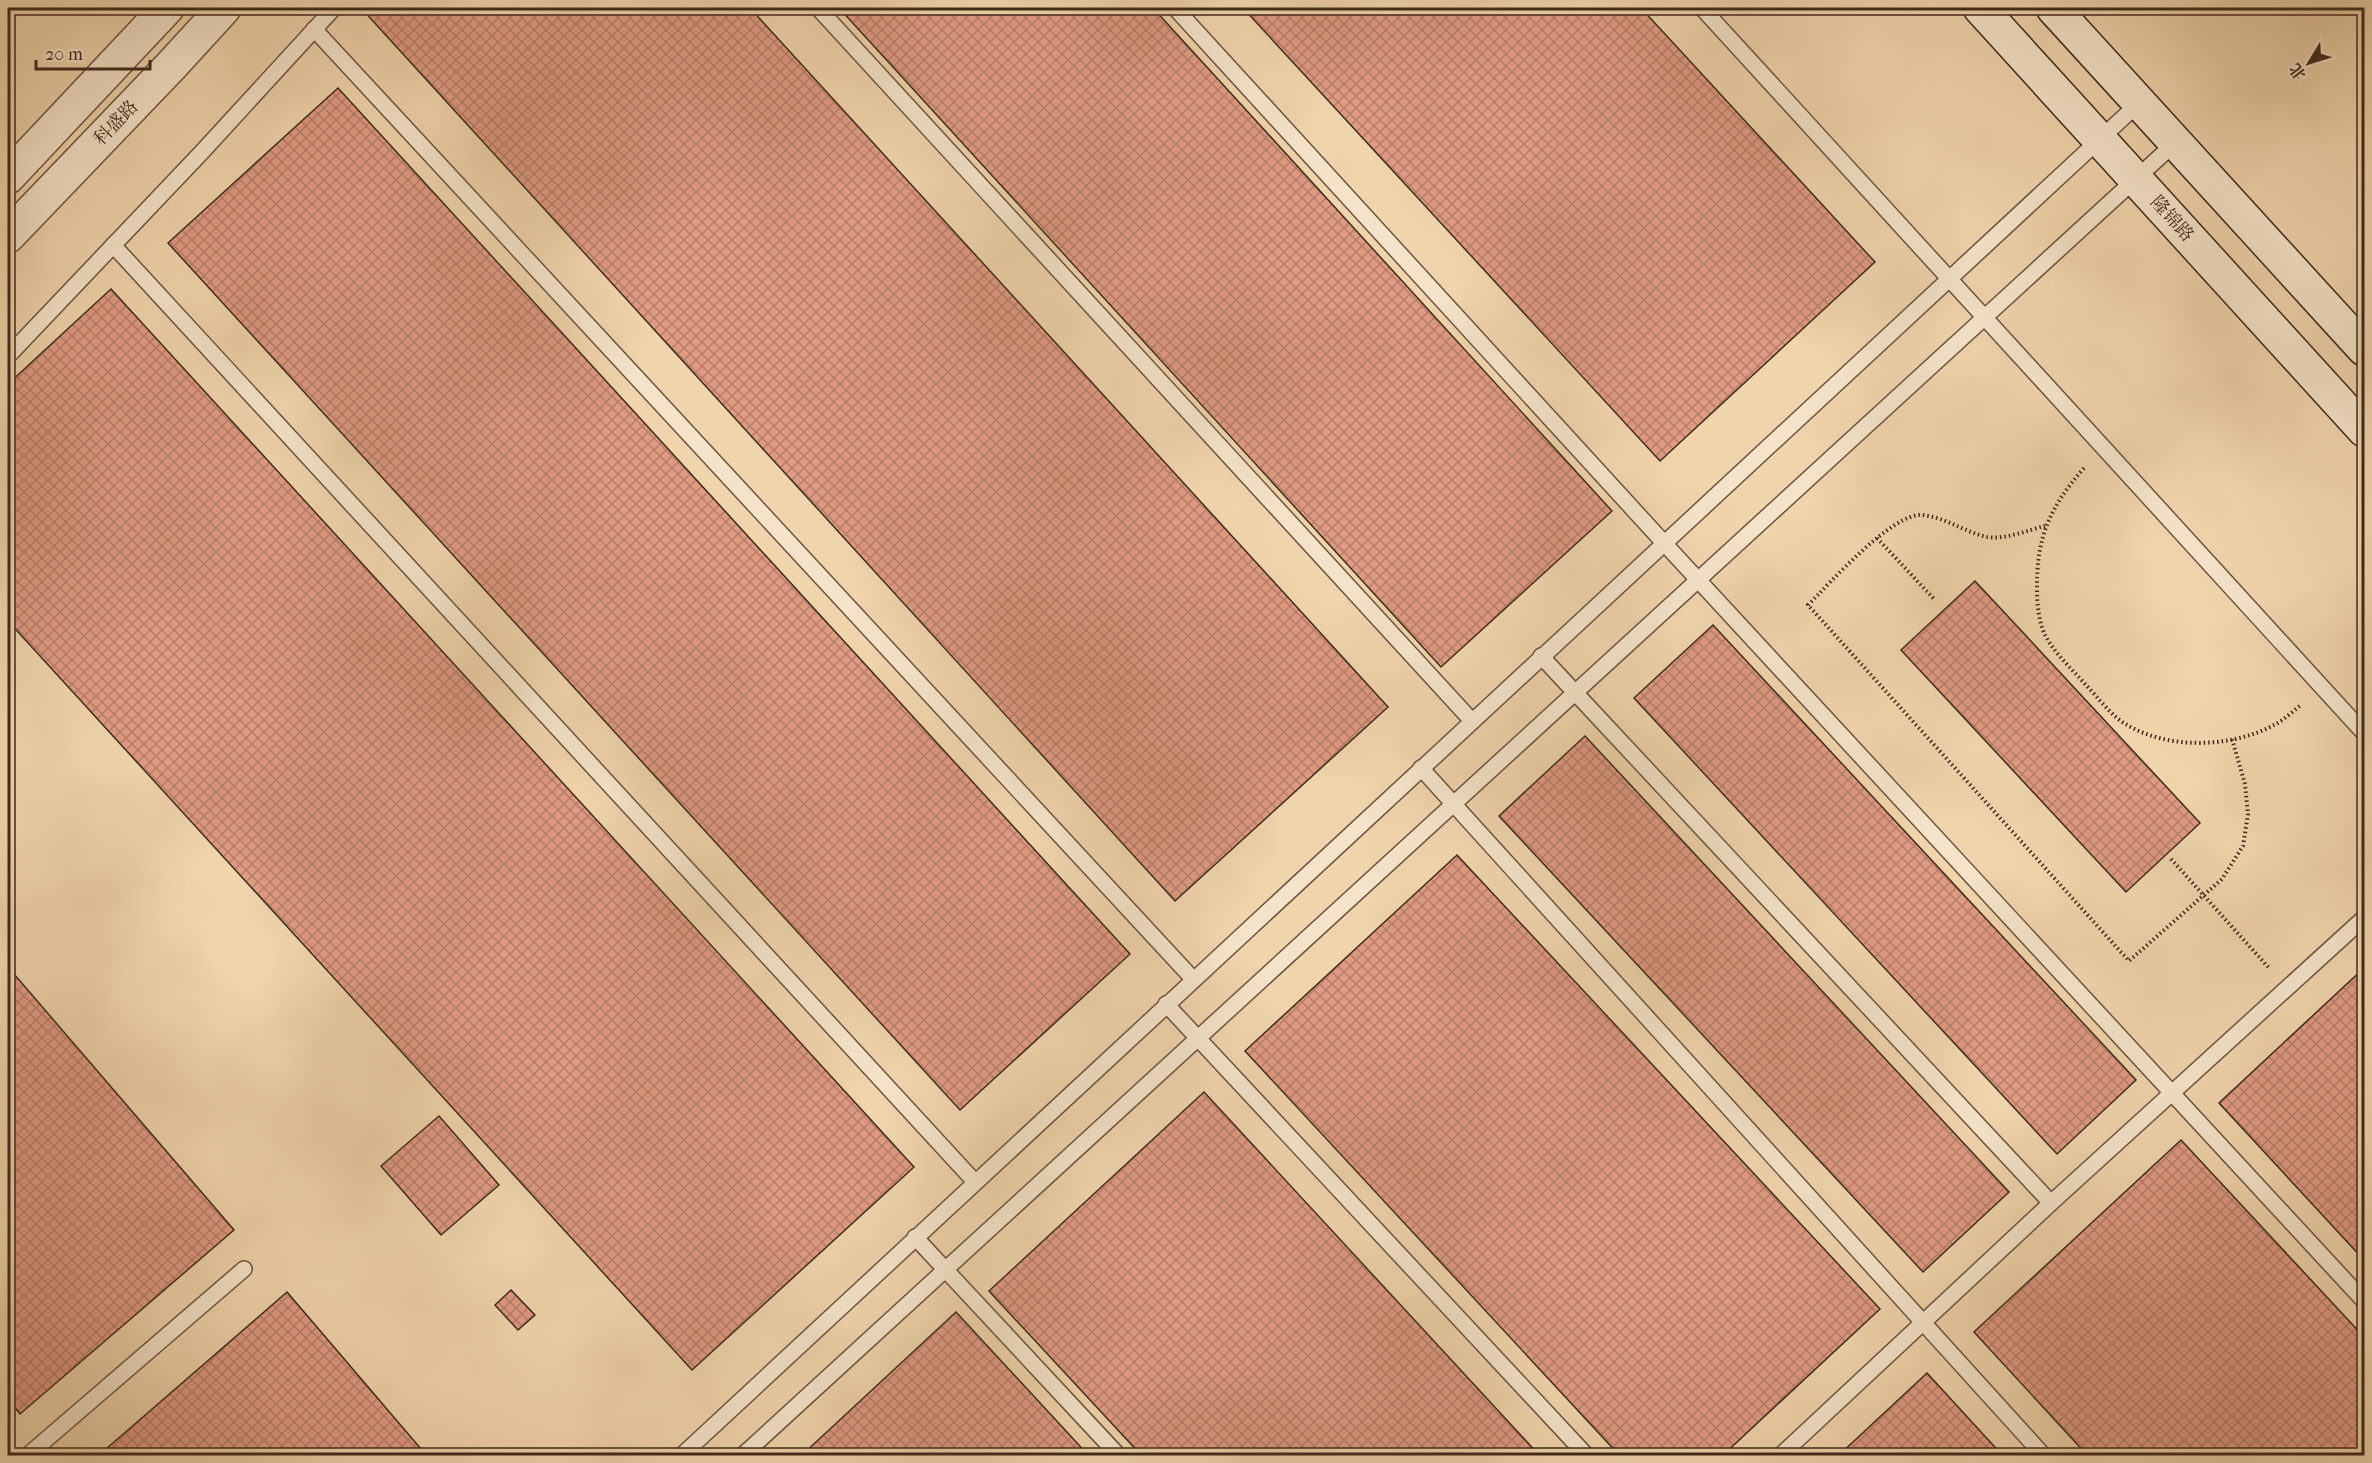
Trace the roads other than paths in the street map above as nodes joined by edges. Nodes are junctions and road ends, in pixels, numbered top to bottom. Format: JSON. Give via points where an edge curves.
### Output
{"nodes":[{"id":1,"x":167,"y":8,"type":"edge"},
{"id":2,"x":224,"y":8,"type":"edge"},
{"id":3,"x":334,"y":8,"type":"edge"},
{"id":4,"x":818,"y":8,"type":"edge"},
{"id":5,"x":1174,"y":8,"type":"edge"},
{"id":6,"x":1702,"y":8,"type":"edge"},
{"id":7,"x":1980,"y":8,"type":"edge"},
{"id":8,"x":2053,"y":8,"type":"edge"},
{"id":9,"x":314,"y":29,"type":"junction"},
{"id":10,"x":2140,"y":102,"type":"junction"},
{"id":11,"x":2099,"y":139,"type":"junction"},
{"id":12,"x":2176,"y":142,"type":"junction"},
{"id":13,"x":8,"y":177,"type":"edge"},
{"id":14,"x":2136,"y":179,"type":"junction"},
{"id":15,"x":8,"y":236,"type":"edge"},
{"id":16,"x":113,"y":245,"type":"junction"},
{"id":17,"x":1949,"y":279,"type":"junction"},
{"id":18,"x":1984,"y":318,"type":"junction"},
{"id":19,"x":2364,"y":349,"type":"edge"},
{"id":20,"x":8,"y":356,"type":"edge"},
{"id":21,"x":2364,"y":429,"type":"edge"},
{"id":22,"x":1664,"y":543,"type":"junction"},
{"id":23,"x":1698,"y":580,"type":"junction"},
{"id":24,"x":1541,"y":656,"type":"junction"},
{"id":25,"x":1575,"y":692,"type":"junction"},
{"id":26,"x":1472,"y":721,"type":"junction"},
{"id":27,"x":2364,"y":733,"type":"edge"},
{"id":28,"x":1420,"y":768,"type":"junction"},
{"id":29,"x":1453,"y":804,"type":"junction"},
{"id":30,"x":2364,"y":918,"type":"edge"},
{"id":31,"x":1193,"y":979,"type":"junction"},
{"id":32,"x":1166,"y":1004,"type":"junction"},
{"id":33,"x":1198,"y":1038,"type":"junction"},
{"id":34,"x":2174,"y":1094,"type":"junction"},
{"id":35,"x":975,"y":1182,"type":"junction"},
{"id":36,"x":2051,"y":1203,"type":"junction"},
{"id":37,"x":915,"y":1237,"type":"junction"},
{"id":38,"x":244,"y":1269,"type":"dead end"},
{"id":39,"x":945,"y":1269,"type":"junction"},
{"id":40,"x":2364,"y":1300,"type":"edge"},
{"id":41,"x":1924,"y":1323,"type":"junction"},
{"id":42,"x":27,"y":1455,"type":"edge"},
{"id":43,"x":681,"y":1455,"type":"edge"},
{"id":44,"x":742,"y":1455,"type":"edge"},
{"id":45,"x":1119,"y":1455,"type":"edge"},
{"id":46,"x":1587,"y":1455,"type":"edge"},
{"id":47,"x":1780,"y":1455,"type":"edge"},
{"id":48,"x":2044,"y":1455,"type":"edge"}],
"edges":[{"from":1,"to":13,"type":"main road"},
{"from":2,"to":15,"type":"main road","name":"科盛路"},
{"from":3,"to":9,"type":"lane"},
{"from":4,"to":26,"type":"lane"},
{"from":5,"to":22,"type":"lane"},
{"from":6,"to":17,"type":"lane"},
{"from":7,"to":11,"type":"main road","name":"隆锦路"},
{"from":8,"to":10,"type":"main road"},
{"from":9,"to":16,"type":"lane"},
{"from":9,"to":31,"type":"lane"},
{"from":10,"to":11,"type":"lane"},
{"from":10,"to":12,"type":"main road"},
{"from":11,"to":14,"type":"main road","name":"隆锦路"},
{"from":11,"to":17,"type":"lane"},
{"from":12,"to":14,"type":"lane"},
{"from":12,"to":19,"type":"main road"},
{"from":14,"to":18,"type":"lane"},
{"from":14,"to":21,"type":"main road","name":"隆锦路"},
{"from":16,"to":20,"type":"lane"},
{"from":16,"to":35,"type":"lane"},
{"from":17,"to":18,"type":"lane"},
{"from":17,"to":22,"type":"lane"},
{"from":18,"to":23,"type":"lane"},
{"from":18,"to":27,"type":"lane"},
{"from":22,"to":23,"type":"lane"},
{"from":22,"to":24,"type":"lane"},
{"from":23,"to":25,"type":"lane"},
{"from":23,"to":34,"type":"lane"},
{"from":24,"to":25,"type":"lane"},
{"from":24,"to":26,"type":"lane"},
{"from":25,"to":29,"type":"lane"},
{"from":25,"to":36,"type":"lane"},
{"from":26,"to":28,"type":"lane"},
{"from":28,"to":29,"type":"lane"},
{"from":28,"to":31,"type":"lane"},
{"from":29,"to":33,"type":"lane"},
{"from":29,"to":41,"type":"lane"},
{"from":30,"to":34,"type":"lane"},
{"from":31,"to":32,"type":"lane"},
{"from":32,"to":33,"type":"lane"},
{"from":32,"to":35,"type":"lane"},
{"from":33,"to":39,"type":"lane"},
{"from":33,"to":46,"type":"lane"},
{"from":34,"to":36,"type":"lane"},
{"from":34,"to":40,"type":"lane"},
{"from":35,"to":37,"type":"lane"},
{"from":36,"to":41,"type":"lane"},
{"from":37,"to":39,"type":"lane"},
{"from":37,"to":43,"type":"lane"},
{"from":38,"to":42,"type":"lane"},
{"from":39,"to":44,"type":"lane"},
{"from":39,"to":45,"type":"lane"},
{"from":41,"to":47,"type":"lane"},
{"from":41,"to":48,"type":"lane"}]}
